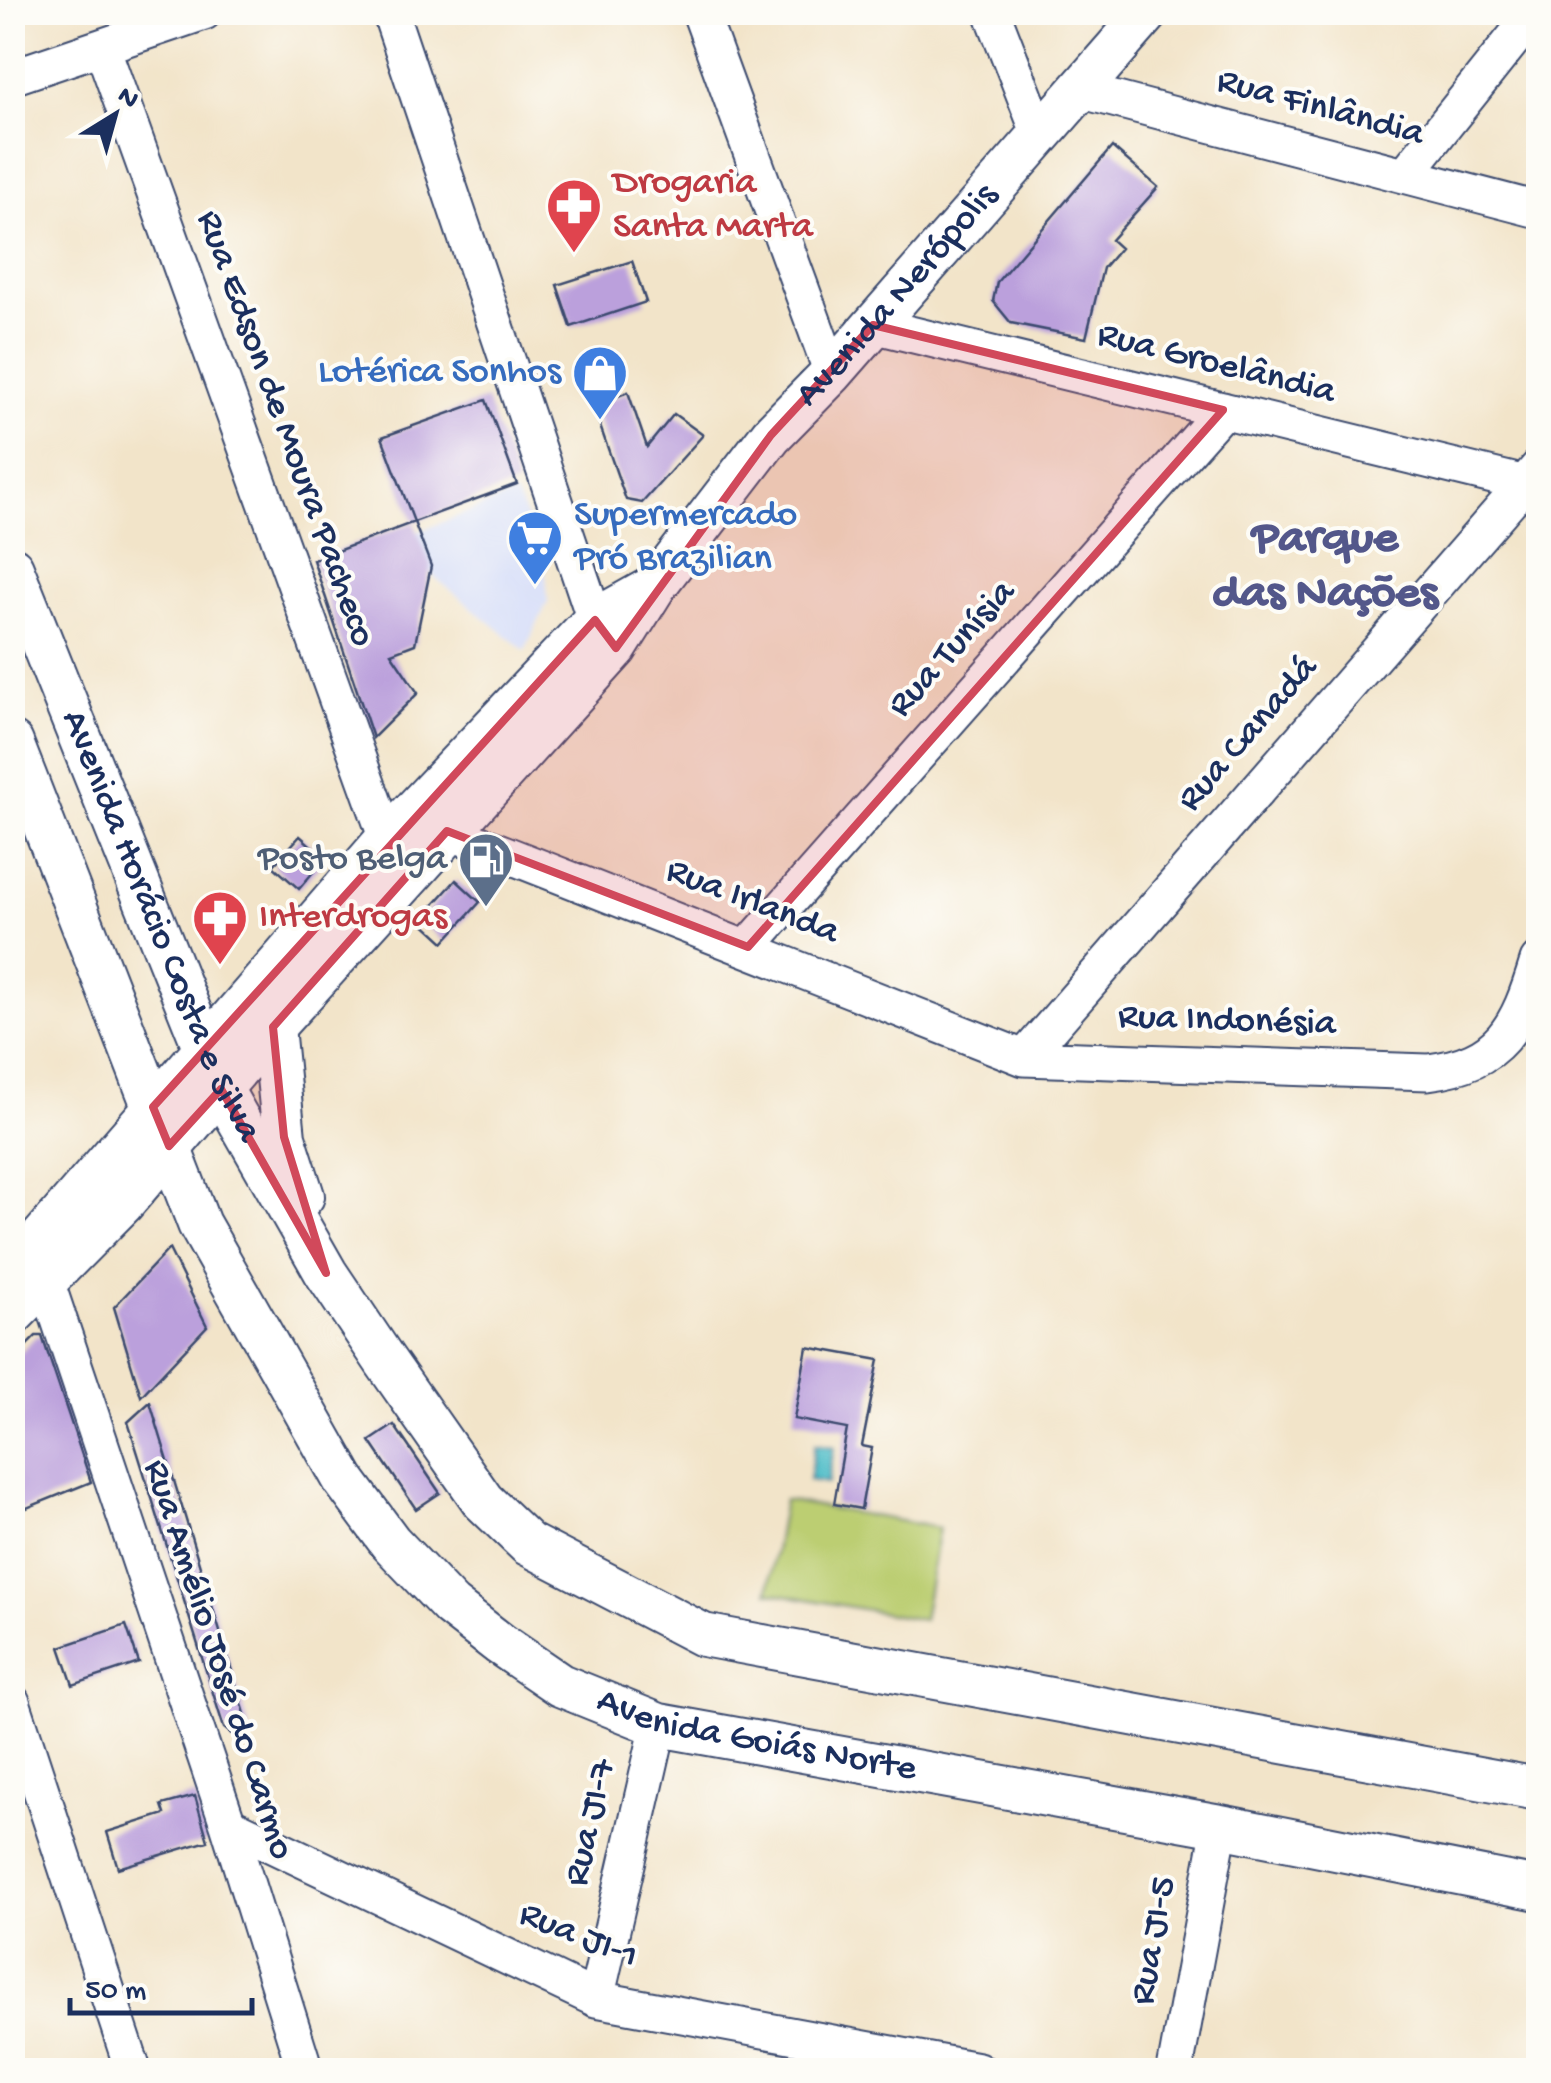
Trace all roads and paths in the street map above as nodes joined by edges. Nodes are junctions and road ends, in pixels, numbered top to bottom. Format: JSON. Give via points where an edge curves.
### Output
{"nodes":[{"id":1,"x":204,"y":12,"type":"edge"},
{"id":2,"x":390,"y":12,"type":"edge"},
{"id":3,"x":700,"y":12,"type":"edge"},
{"id":4,"x":992,"y":12,"type":"edge"},
{"id":5,"x":1148,"y":12,"type":"edge"},
{"id":6,"x":1535,"y":12,"type":"edge"},
{"id":7,"x":102,"y":47,"type":"junction"},
{"id":8,"x":12,"y":78,"type":"edge"},
{"id":9,"x":1079,"y":90,"type":"junction"},
{"id":10,"x":1040,"y":135,"type":"junction"},
{"id":11,"x":1404,"y":175,"type":"junction"},
{"id":12,"x":1538,"y":210,"type":"edge"},
{"id":13,"x":873,"y":325,"type":"junction"},
{"id":14,"x":832,"y":373,"type":"junction"},
{"id":15,"x":1223,"y":410,"type":"junction"},
{"id":16,"x":1534,"y":479,"type":"edge"},
{"id":17,"x":12,"y":568,"type":"edge"},
{"id":18,"x":605,"y":634,"type":"junction"},
{"id":19,"x":12,"y":743,"type":"edge"},
{"id":20,"x":447,"y":831,"type":"junction"},
{"id":21,"x":388,"y":839,"type":"junction"},
{"id":22,"x":748,"y":946,"type":"junction"},
{"id":23,"x":1538,"y":961,"type":"edge"},
{"id":24,"x":273,"y":1026,"type":"junction"},
{"id":25,"x":128,"y":1046,"type":"junction"},
{"id":26,"x":203,"y":1050,"type":"junction"},
{"id":27,"x":1024,"y":1058,"type":"junction"},
{"id":28,"x":221,"y":1089,"type":"junction"},
{"id":29,"x":153,"y":1107,"type":"junction"},
{"id":30,"x":122,"y":1146,"type":"junction"},
{"id":31,"x":169,"y":1146,"type":"junction"},
{"id":32,"x":123,"y":1203,"type":"junction"},
{"id":33,"x":198,"y":1224,"type":"junction"},
{"id":34,"x":326,"y":1274,"type":"junction"},
{"id":35,"x":29,"y":1275,"type":"edge"},
{"id":36,"x":12,"y":1315,"type":"edge"},
{"id":37,"x":12,"y":1702,"type":"edge"},
{"id":38,"x":659,"y":1725,"type":"junction"},
{"id":39,"x":1538,"y":1789,"type":"edge"},
{"id":40,"x":228,"y":1824,"type":"junction"},
{"id":41,"x":1220,"y":1826,"type":"junction"},
{"id":42,"x":1538,"y":1889,"type":"edge"},
{"id":43,"x":596,"y":1999,"type":"junction"},
{"id":44,"x":133,"y":2070,"type":"edge"},
{"id":45,"x":305,"y":2070,"type":"edge"},
{"id":46,"x":978,"y":2070,"type":"edge"},
{"id":47,"x":1175,"y":2070,"type":"edge"}],
"edges":[{"from":1,"to":7,"type":"street"},
{"from":2,"to":18,"type":"street"},
{"from":3,"to":14,"type":"street"},
{"from":4,"to":10,"type":"street"},
{"from":5,"to":9,"type":"main road","name":"Avenida Nerópolis"},
{"from":6,"to":11,"type":"street"},
{"from":7,"to":8,"type":"street"},
{"from":7,"to":21,"type":"street","name":"Rua Edson de Moura Pacheco"},
{"from":9,"to":10,"type":"main road","name":"Avenida Nerópolis"},
{"from":9,"to":11,"type":"street","name":"Rua Finlândia"},
{"from":10,"to":13,"type":"main road","name":"Avenida Nerópolis"},
{"from":11,"to":12,"type":"street","name":"Rua Finlândia"},
{"from":13,"to":14,"type":"main road","name":"Avenida Nerópolis"},
{"from":13,"to":15,"type":"street","name":"Rua Groelândia"},
{"from":14,"to":18,"type":"main road","name":"Avenida Nerópolis","via":[[771,435],[656,586]]},
{"from":15,"to":16,"type":"street","name":"Rua Groelândia"},
{"from":15,"to":22,"type":"street","name":"Rua Tunísia"},
{"from":16,"to":27,"type":"street","name":"Rua Canadá"},
{"from":17,"to":26,"type":"main road","name":"Avenida Horácio Costa e Silva"},
{"from":18,"to":20,"type":"main road","name":"Avenida Nerópolis"},
{"from":18,"to":21,"type":"main road","name":"Avenida Nerópolis"},
{"from":19,"to":25,"type":"main road","name":"Avenida Horácio Costa e Silva"},
{"from":20,"to":22,"type":"street","name":"Rua Irlanda"},
{"from":20,"to":24,"type":"main road","name":"Avenida Nerópolis"},
{"from":21,"to":26,"type":"main road","name":"Avenida Nerópolis"},
{"from":22,"to":27,"type":"street","name":"Rua Irlanda"},
{"from":23,"to":27,"type":"street","name":"Rua Indonésia","via":[[1524,1006],[1491,1051],[1466,1067],[1428,1072]]},
{"from":24,"to":28,"type":"main road","name":"Avenida Nerópolis"},
{"from":24,"to":34,"type":"main road","via":[[284,1136]]},
{"from":25,"to":29,"type":"main road","name":"Avenida Horácio Costa e Silva"},
{"from":25,"to":30,"type":"main road"},
{"from":26,"to":28,"type":"main road","name":"Avenida Horácio Costa e Silva"},
{"from":26,"to":29,"type":"main road","name":"Avenida Nerópolis"},
{"from":28,"to":31,"type":"main road","name":"Avenida Nerópolis"},
{"from":28,"to":34,"type":"main road","name":"Avenida Horácio Costa e Silva"},
{"from":29,"to":30,"type":"main road","name":"Avenida Nerópolis"},
{"from":29,"to":31,"type":"main road","name":"Avenida Horácio Costa e Silva"},
{"from":30,"to":35,"type":"main road","name":"Avenida Nerópolis"},
{"from":31,"to":32,"type":"main road","name":"Avenida Nerópolis"},
{"from":31,"to":33,"type":"main road","name":"Avenida Horácio Costa e Silva"},
{"from":32,"to":33,"type":"main road"},
{"from":32,"to":35,"type":"main road","name":"Avenida Nerópolis"},
{"from":33,"to":38,"type":"main road","name":"Avenida Goiás Norte","via":[[344,1480],[392,1544],[450,1606],[515,1654],[560,1684]]},
{"from":34,"to":39,"type":"main road","via":[[483,1502],[528,1544],[704,1634]]},
{"from":35,"to":36,"type":"main road"},
{"from":35,"to":40,"type":"street","name":"Rua Amélio José do Carmo"},
{"from":37,"to":44,"type":"street"},
{"from":38,"to":41,"type":"main road","name":"Avenida Goiás Norte"},
{"from":38,"to":43,"type":"street","name":"Rua JI-7"},
{"from":40,"to":43,"type":"street","name":"Rua JI-1"},
{"from":40,"to":45,"type":"street","name":"Rua Amélio José do Carmo"},
{"from":41,"to":42,"type":"main road","name":"Avenida Goiás Norte"},
{"from":41,"to":47,"type":"street","name":"Rua JI-5"},
{"from":43,"to":46,"type":"street","name":"Rua JI-1"}]}
